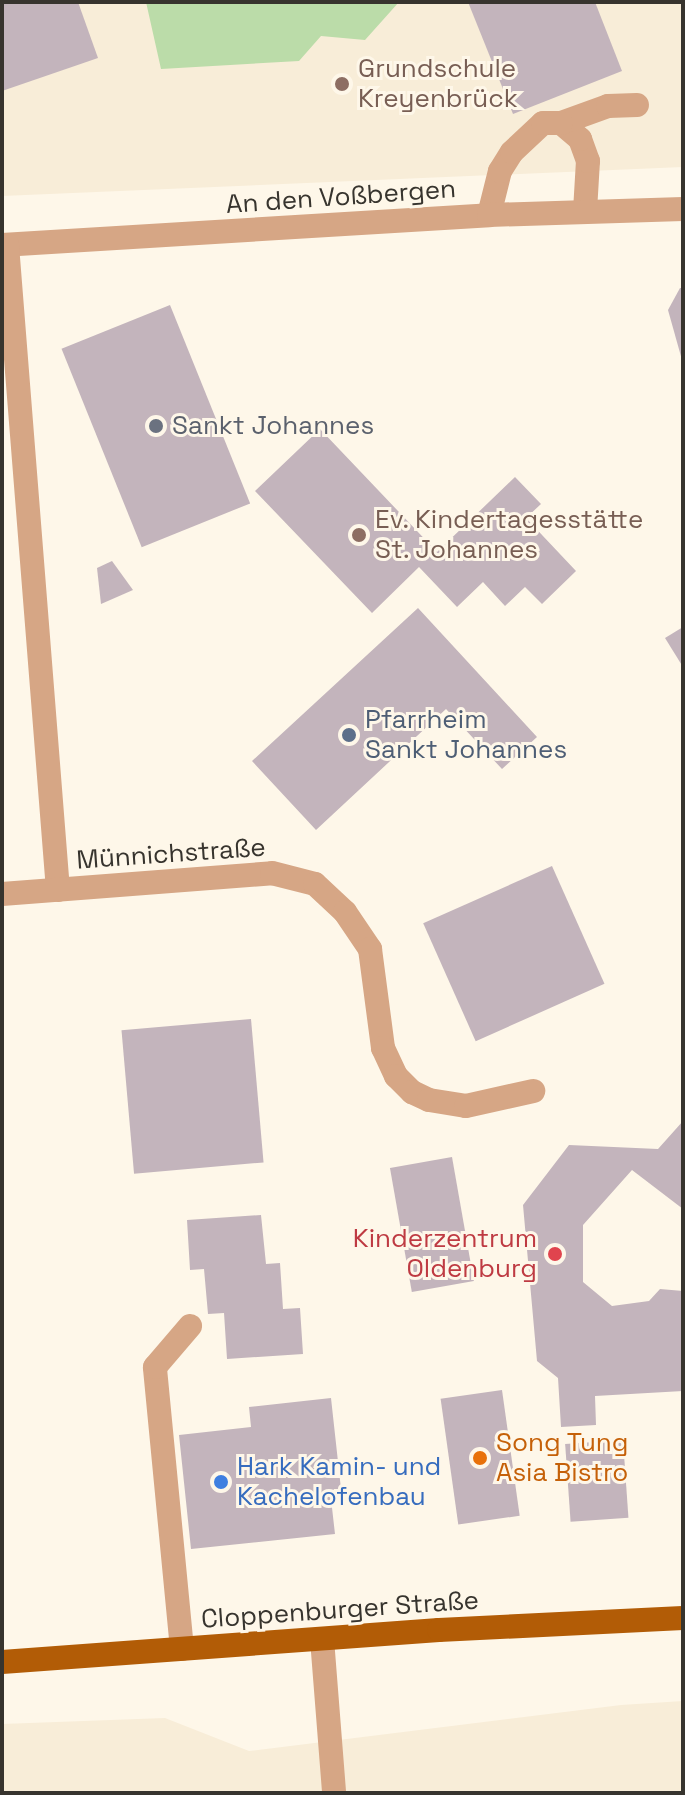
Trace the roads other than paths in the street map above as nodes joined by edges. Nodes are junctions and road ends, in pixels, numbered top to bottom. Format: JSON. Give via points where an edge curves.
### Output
{"nodes":[{"id":1,"x":637,"y":105,"type":"dead end"},
{"id":2,"x":561,"y":123,"type":"junction"},
{"id":3,"x":683,"y":209,"type":"edge"},
{"id":4,"x":585,"y":211,"type":"junction"},
{"id":5,"x":489,"y":215,"type":"junction"},
{"id":6,"x":5,"y":245,"type":"edge"},
{"id":7,"x":58,"y":890,"type":"junction"},
{"id":8,"x":2,"y":894,"type":"edge"},
{"id":9,"x":533,"y":1091,"type":"dead end"},
{"id":10,"x":190,"y":1326,"type":"dead end"},
{"id":11,"x":683,"y":1618,"type":"edge"},
{"id":12,"x":322,"y":1639,"type":"junction"},
{"id":13,"x":182,"y":1649,"type":"junction"},
{"id":14,"x":2,"y":1662,"type":"edge"},
{"id":15,"x":334,"y":1793,"type":"edge"}],
"edges":[{"from":1,"to":2,"type":"street","via":[[608,106]]},
{"from":2,"to":4,"type":"street","via":[[580,139],[588,161]]},
{"from":2,"to":5,"type":"street","via":[[543,123],[512,152],[500,171]]},
{"from":3,"to":4,"type":"street","name":"An den Voßbergen"},
{"from":4,"to":5,"type":"street","name":"An den Voßbergen"},
{"from":5,"to":6,"type":"street","name":"An den Voßbergen"},
{"from":6,"to":7,"type":"street"},
{"from":7,"to":8,"type":"street","name":"Münnichstraße"},
{"from":7,"to":9,"type":"street","name":"Münnichstraße","via":[[272,873],[315,884],[345,912],[370,949],[383,1048],[396,1076],[412,1092],[466,1106]]},
{"from":10,"to":13,"type":"street","via":[[155,1367]]},
{"from":11,"to":12,"type":"main road","name":"Cloppenburger Straße"},
{"from":12,"to":13,"type":"main road","name":"Cloppenburger Straße"},
{"from":12,"to":15,"type":"street"},
{"from":13,"to":14,"type":"main road","name":"Cloppenburger Straße"}]}
